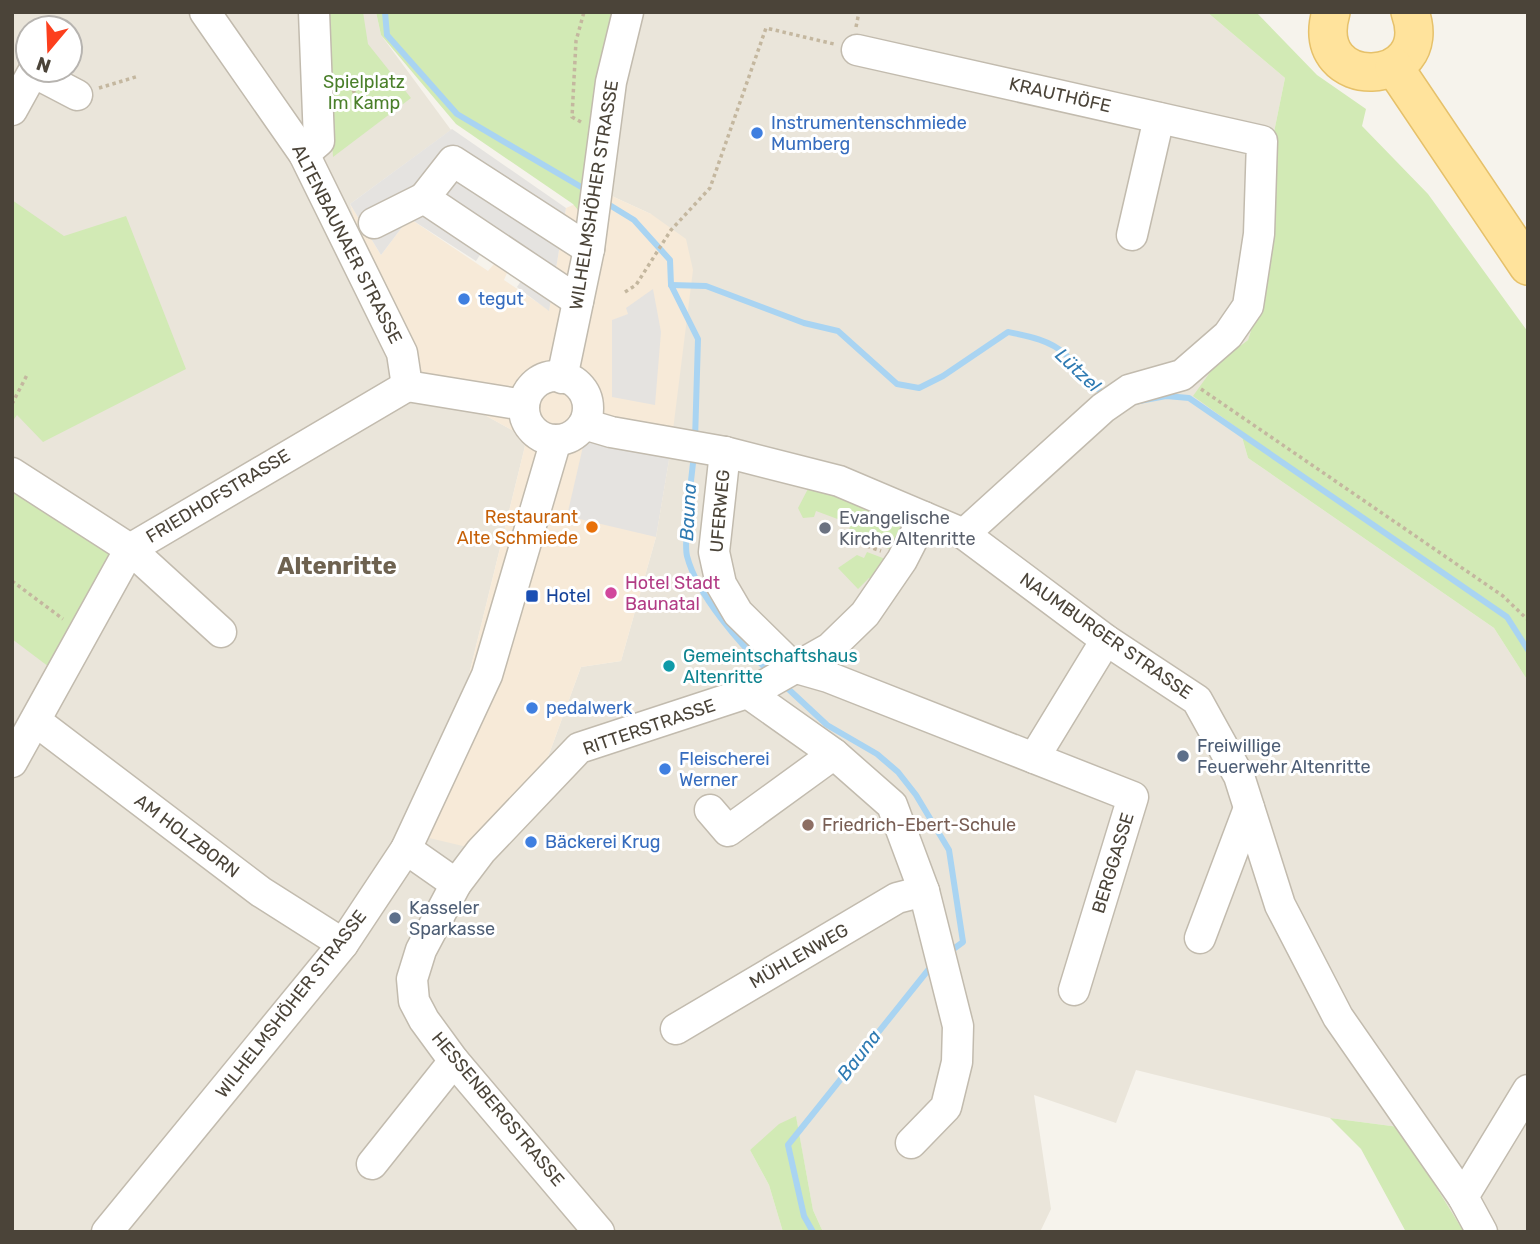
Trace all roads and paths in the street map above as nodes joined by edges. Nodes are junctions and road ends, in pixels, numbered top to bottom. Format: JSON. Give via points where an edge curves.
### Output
{"nodes":[{"id":1,"x":205,"y":12,"type":"edge"},
{"id":2,"x":314,"y":12,"type":"edge"},
{"id":3,"x":584,"y":12,"type":"edge"},
{"id":4,"x":628,"y":12,"type":"edge"},
{"id":5,"x":1332,"y":12,"type":"edge"},
{"id":6,"x":1410,"y":12,"type":"edge"},
{"id":7,"x":857,"y":50,"type":"joint"},
{"id":8,"x":1394,"y":67,"type":"junction"},
{"id":9,"x":139,"y":76,"type":"dead end"},
{"id":10,"x":351,"y":86,"type":"dead end"},
{"id":11,"x":355,"y":94,"type":"dead end"},
{"id":12,"x":77,"y":95,"type":"joint"},
{"id":13,"x":12,"y":110,"type":"edge"},
{"id":14,"x":1159,"y":118,"type":"junction"},
{"id":15,"x":602,"y":150,"type":"junction"},
{"id":16,"x":304,"y":154,"type":"junction"},
{"id":17,"x":424,"y":198,"type":"junction"},
{"id":18,"x":374,"y":222,"type":"dead end"},
{"id":19,"x":1132,"y":235,"type":"dead end"},
{"id":20,"x":591,"y":238,"type":"junction"},
{"id":21,"x":1528,"y":266,"type":"edge"},
{"id":22,"x":625,"y":292,"type":"dead end"},
{"id":23,"x":578,"y":301,"type":"junction"},
{"id":24,"x":28,"y":373,"type":"dead end"},
{"id":25,"x":1182,"y":375,"type":"junction"},
{"id":26,"x":562,"y":378,"type":"junction"},
{"id":27,"x":407,"y":386,"type":"junction"},
{"id":28,"x":12,"y":404,"type":"edge"},
{"id":29,"x":524,"y":405,"type":"junction"},
{"id":30,"x":584,"y":424,"type":"junction"},
{"id":31,"x":556,"y":440,"type":"junction"},
{"id":32,"x":701,"y":447,"type":"junction"},
{"id":33,"x":12,"y":473,"type":"edge"},
{"id":34,"x":923,"y":517,"type":"junction"},
{"id":35,"x":964,"y":534,"type":"junction"},
{"id":36,"x":847,"y":539,"type":"dead end"},
{"id":37,"x":866,"y":545,"type":"dead end"},
{"id":38,"x":130,"y":549,"type":"junction"},
{"id":39,"x":12,"y":580,"type":"edge"},
{"id":40,"x":1528,"y":620,"type":"edge"},
{"id":41,"x":221,"y":632,"type":"dead end"},
{"id":42,"x":84,"y":635,"type":"junction"},
{"id":43,"x":1106,"y":640,"type":"junction"},
{"id":44,"x":772,"y":680,"type":"junction"},
{"id":45,"x":37,"y":722,"type":"junction"},
{"id":46,"x":834,"y":754,"type":"junction"},
{"id":47,"x":1034,"y":758,"type":"junction"},
{"id":48,"x":12,"y":762,"type":"edge"},
{"id":49,"x":1249,"y":808,"type":"junction"},
{"id":50,"x":710,"y":810,"type":"dead end"},
{"id":51,"x":406,"y":849,"type":"junction"},
{"id":52,"x":456,"y":884,"type":"junction"},
{"id":53,"x":924,"y":891,"type":"junction"},
{"id":54,"x":1200,"y":938,"type":"dead end"},
{"id":55,"x":343,"y":944,"type":"junction"},
{"id":56,"x":412,"y":979,"type":"joint"},
{"id":57,"x":1074,"y":990,"type":"dead end"},
{"id":58,"x":676,"y":1029,"type":"dead end"},
{"id":59,"x":454,"y":1061,"type":"junction"},
{"id":60,"x":1528,"y":1090,"type":"edge"},
{"id":61,"x":911,"y":1143,"type":"dead end"},
{"id":62,"x":372,"y":1164,"type":"dead end"},
{"id":63,"x":1463,"y":1197,"type":"junction"},
{"id":64,"x":583,"y":1225,"type":"edge"},
{"id":65,"x":107,"y":1232,"type":"edge"},
{"id":66,"x":1482,"y":1232,"type":"edge"}],
"edges":[{"from":1,"to":16,"type":"street","name":"ALTENBAUNAER STRASSE"},
{"from":2,"to":16,"type":"street","via":[[319,141]]},
{"from":3,"to":15,"type":"path","via":[[576,41],[572,117]]},
{"from":4,"to":15,"type":"street","name":"WILHELMSHÖHER STRASSE","via":[[611,82]]},
{"from":5,"to":8,"type":"main road","via":[[1328,39],[1342,63],[1368,74]]},
{"from":6,"to":8,"type":"main road","via":[[1412,44]]},
{"from":7,"to":14,"type":"street","name":"KRAUTHÖFE"},
{"from":7,"to":22,"type":"path","via":[[766,28],[710,188],[671,230],[636,285]]},
{"from":8,"to":21,"type":"main road"},
{"from":9,"to":12,"type":"path"},
{"from":10,"to":11,"type":"path"},
{"from":12,"to":13,"type":"street","via":[[33,72]]},
{"from":14,"to":19,"type":"street"},
{"from":14,"to":25,"type":"street","name":"KRAUTHÖFE","via":[[1262,141],[1259,234],[1248,306],[1228,335]]},
{"from":15,"to":20,"type":"street","name":"WILHELMSHÖHER STRASSE"},
{"from":16,"to":27,"type":"street","name":"ALTENBAUNAER STRASSE","via":[[402,353]]},
{"from":17,"to":18,"type":"street"},
{"from":17,"to":20,"type":"street","via":[[453,161]]},
{"from":17,"to":23,"type":"street"},
{"from":20,"to":23,"type":"street","name":"WILHELMSHÖHER STRASSE"},
{"from":23,"to":26,"type":"street","name":"WILHELMSHÖHER STRASSE"},
{"from":24,"to":28,"type":"path"},
{"from":25,"to":35,"type":"street","via":[[1129,390],[1103,408]]},
{"from":25,"to":40,"type":"path","via":[[1503,596]]},
{"from":26,"to":29,"type":"street","via":[[547,377],[529,390]]},
{"from":26,"to":30,"type":"street","via":[[577,383],[584,392],[589,406]]},
{"from":27,"to":29,"type":"street"},
{"from":27,"to":38,"type":"street","name":"FRIEDHOFSTRASSE"},
{"from":29,"to":31,"type":"street","via":[[528,424],[539,435]]},
{"from":30,"to":31,"type":"street","via":[[573,436]]},
{"from":30,"to":32,"type":"street"},
{"from":31,"to":51,"type":"street","name":"WILHELMSHÖHER STRASSE","via":[[486,675]]},
{"from":32,"to":34,"type":"street","via":[[839,481]]},
{"from":32,"to":44,"type":"street","name":"UFERWEG","via":[[719,492],[714,552],[721,584]]},
{"from":33,"to":38,"type":"street"},
{"from":34,"to":35,"type":"street"},
{"from":34,"to":44,"type":"street","name":"RITTERSTRASSE","via":[[902,560],[865,614],[830,648]]},
{"from":35,"to":43,"type":"street","name":"NAUMBURGER STRASSE"},
{"from":36,"to":37,"type":"path"},
{"from":38,"to":41,"type":"street"},
{"from":38,"to":42,"type":"street","name":"FRIEDHOFSTRASSE"},
{"from":39,"to":42,"type":"path"},
{"from":42,"to":45,"type":"street","name":"FRIEDHOFSTRASSE"},
{"from":43,"to":47,"type":"street"},
{"from":43,"to":49,"type":"street","name":"NAUMBURGER STRASSE","via":[[1197,700],[1239,776]]},
{"from":44,"to":46,"type":"street"},
{"from":44,"to":47,"type":"street","name":"BERGGASSE","via":[[828,677]]},
{"from":44,"to":52,"type":"street","name":"RITTERSTRASSE","via":[[579,748],[481,850]]},
{"from":45,"to":48,"type":"street","name":"FRIEDHOFSTRASSE"},
{"from":45,"to":55,"type":"street","name":"AM HOLZBORN","via":[[261,892]]},
{"from":46,"to":50,"type":"street","via":[[729,831]]},
{"from":46,"to":53,"type":"street","via":[[892,804]]},
{"from":47,"to":57,"type":"street","name":"BERGGASSE","via":[[1133,797]]},
{"from":49,"to":54,"type":"street"},
{"from":49,"to":63,"type":"street","name":"NAUMBURGER STRASSE","via":[[1280,905],[1338,1017]]},
{"from":51,"to":52,"type":"street"},
{"from":51,"to":55,"type":"street","name":"WILHELMSHÖHER STRASSE"},
{"from":52,"to":56,"type":"street","name":"RITTERSTRASSE","via":[[421,950]]},
{"from":53,"to":58,"type":"street","name":"MÜHLENWEG","via":[[897,898]]},
{"from":53,"to":61,"type":"street","via":[[958,1026],[957,1062],[946,1107]]},
{"from":55,"to":65,"type":"street","name":"WILHELMSHÖHER STRASSE"},
{"from":56,"to":59,"type":"street","name":"HESSENBERGSTRASSE","via":[[414,1001]]},
{"from":59,"to":62,"type":"street"},
{"from":59,"to":64,"type":"street","name":"HESSENBERGSTRASSE"},
{"from":60,"to":63,"type":"street"},
{"from":63,"to":66,"type":"street","name":"NAUMBURGER STRASSE"}]}
